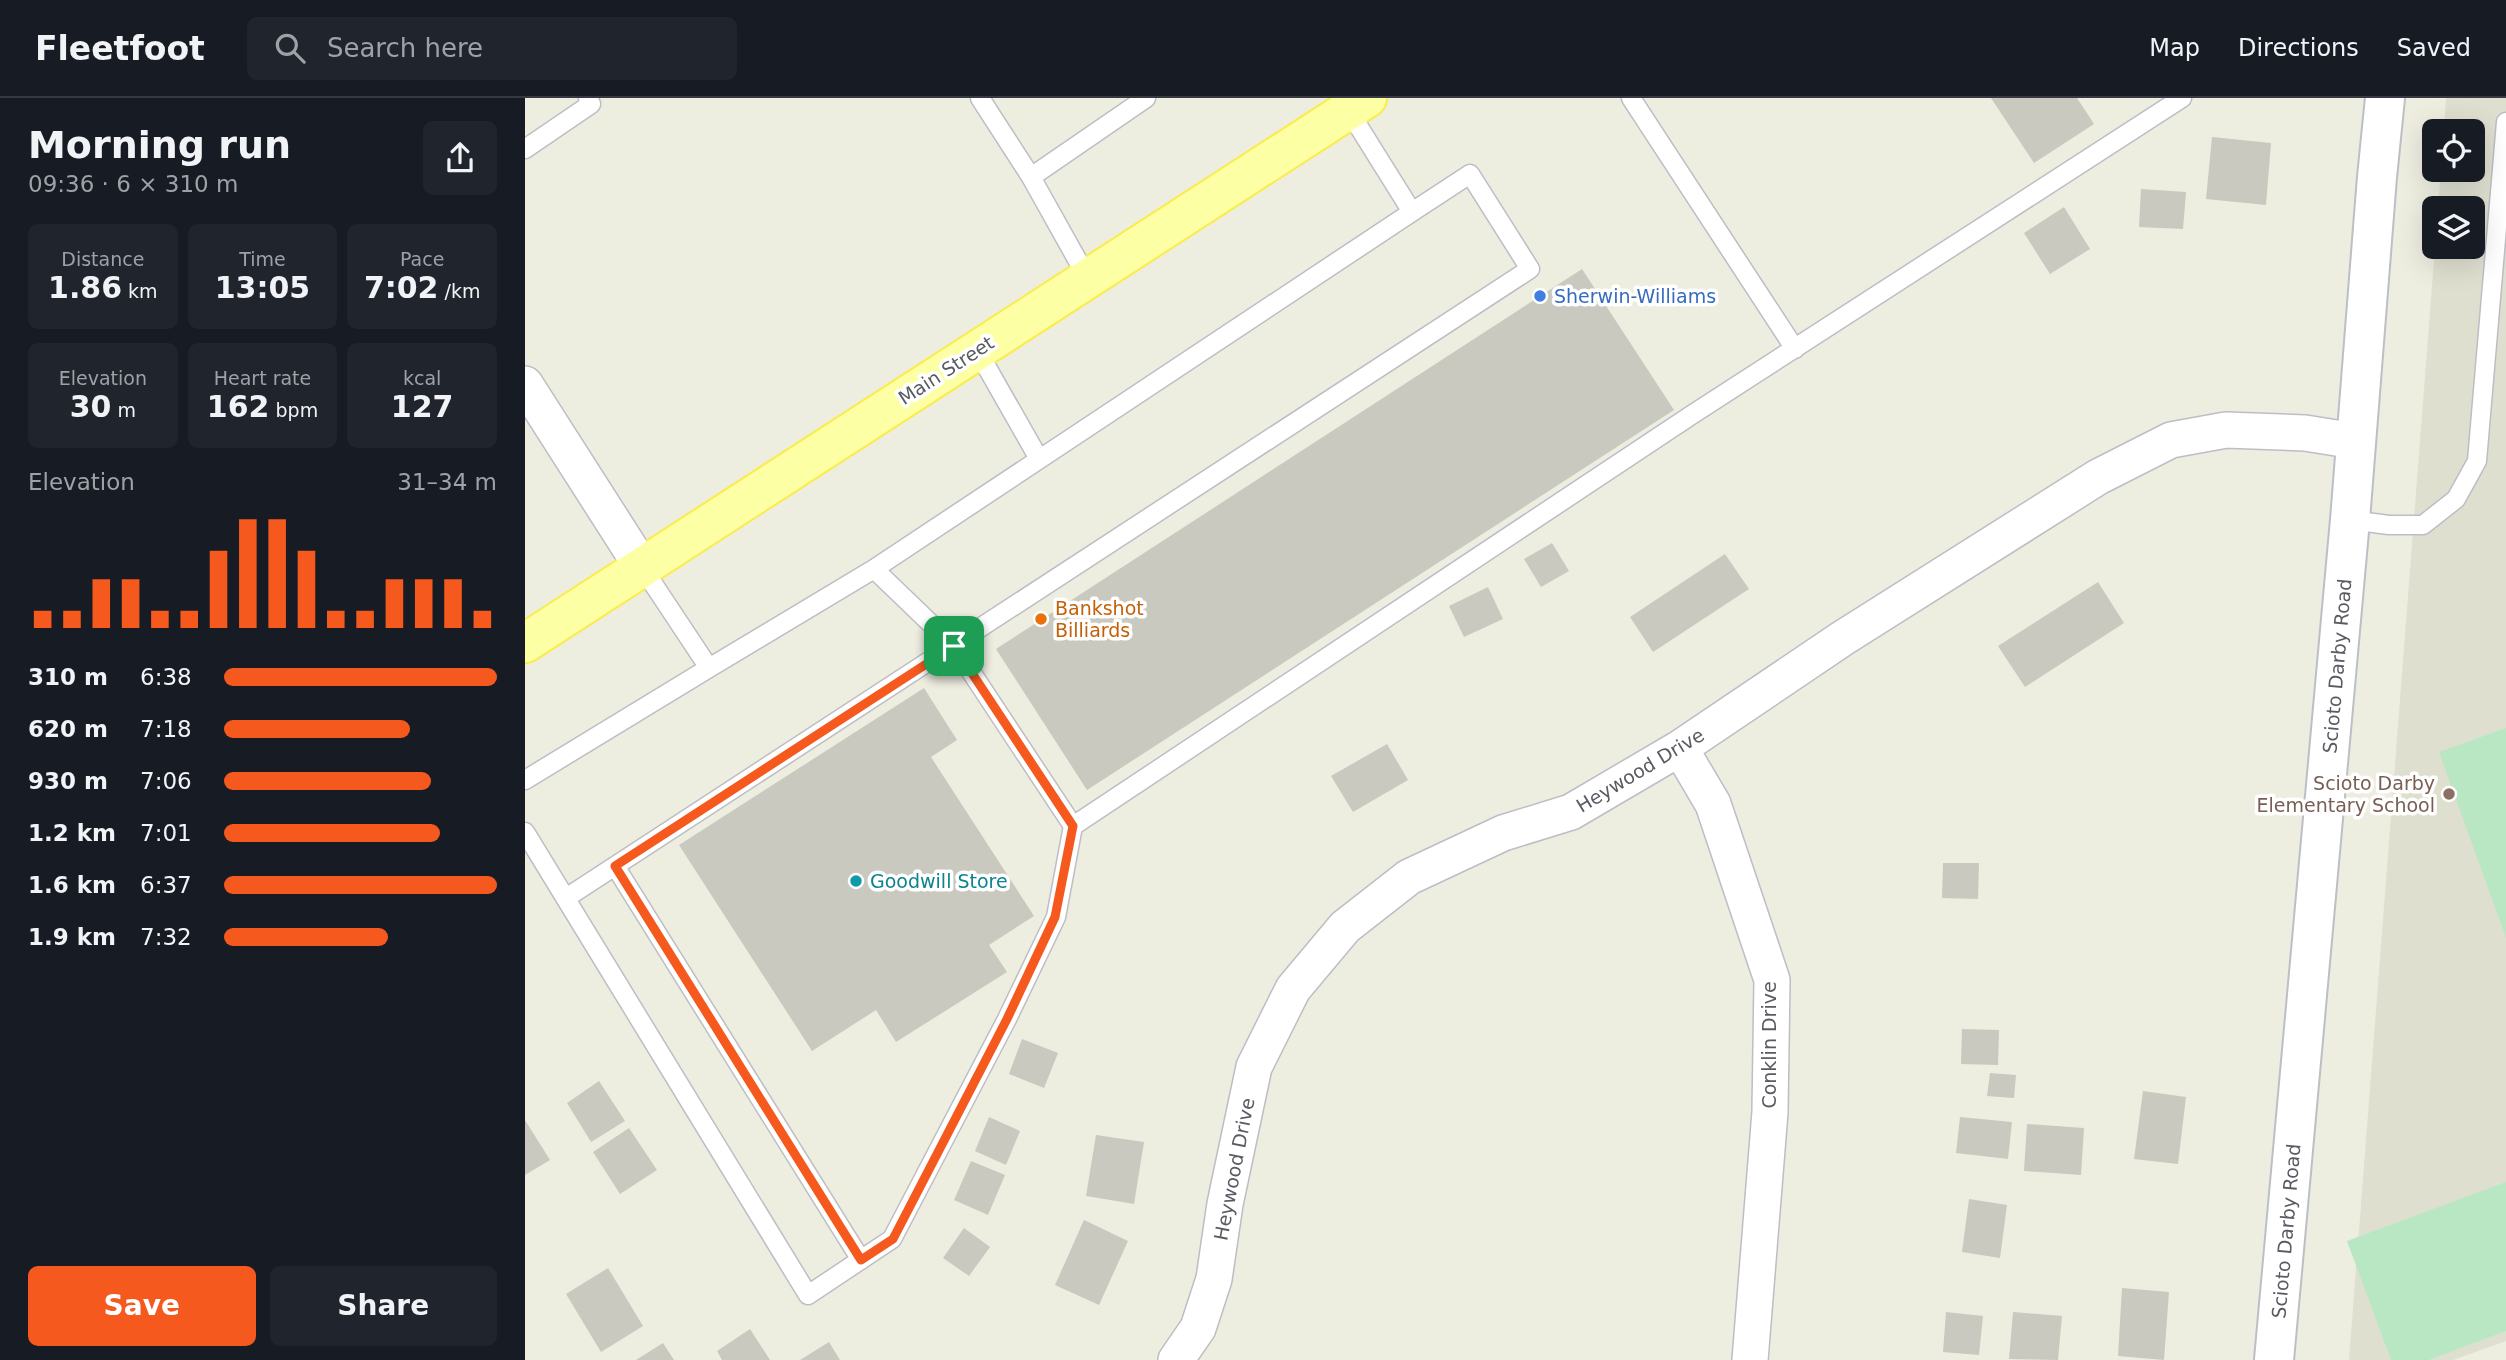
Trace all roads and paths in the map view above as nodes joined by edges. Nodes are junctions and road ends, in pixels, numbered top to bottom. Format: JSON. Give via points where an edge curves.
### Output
{"nodes":[{"id":1,"x":588,"y":98,"type":"edge"},
{"id":2,"x":980,"y":98,"type":"edge"},
{"id":3,"x":1146,"y":98,"type":"edge"},
{"id":4,"x":1631,"y":98,"type":"edge"},
{"id":5,"x":2182,"y":98,"type":"edge"},
{"id":6,"x":2385,"y":98,"type":"edge"},
{"id":7,"x":1351,"y":102,"type":"edge"},
{"id":8,"x":2506,"y":122,"type":"edge"},
{"id":9,"x":525,"y":149,"type":"edge"},
{"id":10,"x":1031,"y":177,"type":"junction"},
{"id":11,"x":1412,"y":212,"type":"junction"},
{"id":12,"x":1088,"y":279,"type":"junction"},
{"id":13,"x":1795,"y":349,"type":"junction"},
{"id":14,"x":977,"y":350,"type":"junction"},
{"id":15,"x":525,"y":384,"type":"edge"},
{"id":16,"x":2355,"y":441,"type":"junction"},
{"id":17,"x":1039,"y":459,"type":"junction"},
{"id":18,"x":2350,"y":520,"type":"junction"},
{"id":19,"x":642,"y":567,"type":"junction"},
{"id":20,"x":874,"y":569,"type":"junction"},
{"id":21,"x":525,"y":643,"type":"edge"},
{"id":22,"x":954,"y":646,"type":"junction"},
{"id":23,"x":709,"y":667,"type":"junction"},
{"id":24,"x":1680,"y":748,"type":"junction"},
{"id":25,"x":525,"y":780,"type":"edge"},
{"id":26,"x":1073,"y":826,"type":"junction"},
{"id":27,"x":525,"y":832,"type":"edge"},
{"id":28,"x":615,"y":866,"type":"junction"},
{"id":29,"x":566,"y":898,"type":"junction"},
{"id":30,"x":861,"y":1260,"type":"junction"},
{"id":31,"x":1176,"y":1360,"type":"edge"},
{"id":32,"x":1751,"y":1360,"type":"edge"},
{"id":33,"x":2274,"y":1360,"type":"edge"}],
"edges":[{"from":1,"to":9,"type":"lane","via":[[591,104]]},
{"from":2,"to":10,"type":"lane"},
{"from":3,"to":10,"type":"lane"},
{"from":4,"to":13,"type":"lane"},
{"from":5,"to":13,"type":"lane"},
{"from":6,"to":16,"type":"main road","name":"Scioto Darby Road"},
{"from":7,"to":11,"type":"lane"},
{"from":7,"to":12,"type":"main road","name":"Main Street"},
{"from":8,"to":18,"type":"lane","via":[[2477,461],[2456,499],[2423,525]]},
{"from":10,"to":12,"type":"lane"},
{"from":11,"to":17,"type":"lane"},
{"from":11,"to":22,"type":"lane","via":[[1470,174],[1530,269]]},
{"from":12,"to":14,"type":"main road","name":"Main Street"},
{"from":13,"to":26,"type":"lane"},
{"from":14,"to":17,"type":"lane"},
{"from":14,"to":19,"type":"main road","name":"Main Street"},
{"from":15,"to":19,"type":"street"},
{"from":16,"to":18,"type":"main road","name":"Scioto Darby Road"},
{"from":16,"to":24,"type":"street","name":"Heywood Drive","via":[[2305,433],[2226,430],[2171,440],[2052,505]]},
{"from":17,"to":20,"type":"lane"},
{"from":18,"to":33,"type":"main road","name":"Scioto Darby Road"},
{"from":19,"to":21,"type":"main road","name":"Main Street"},
{"from":19,"to":23,"type":"lane"},
{"from":20,"to":22,"type":"lane"},
{"from":20,"to":23,"type":"lane"},
{"from":22,"to":26,"type":"lane"},
{"from":22,"to":28,"type":"lane"},
{"from":23,"to":25,"type":"lane"},
{"from":24,"to":31,"type":"street","name":"Heywood Drive","via":[[1571,812],[1503,833],[1409,877],[1345,927],[1293,989],[1254,1067],[1214,1279],[1198,1328]]},
{"from":24,"to":32,"type":"street","name":"Conklin Drive","via":[[1713,804],[1772,980],[1770,1112]]},
{"from":26,"to":30,"type":"lane","via":[[1055,917],[1007,1019],[893,1239]]},
{"from":27,"to":29,"type":"lane"},
{"from":28,"to":29,"type":"lane"},
{"from":28,"to":30,"type":"lane"},
{"from":29,"to":30,"type":"lane","via":[[808,1295]]}]}
